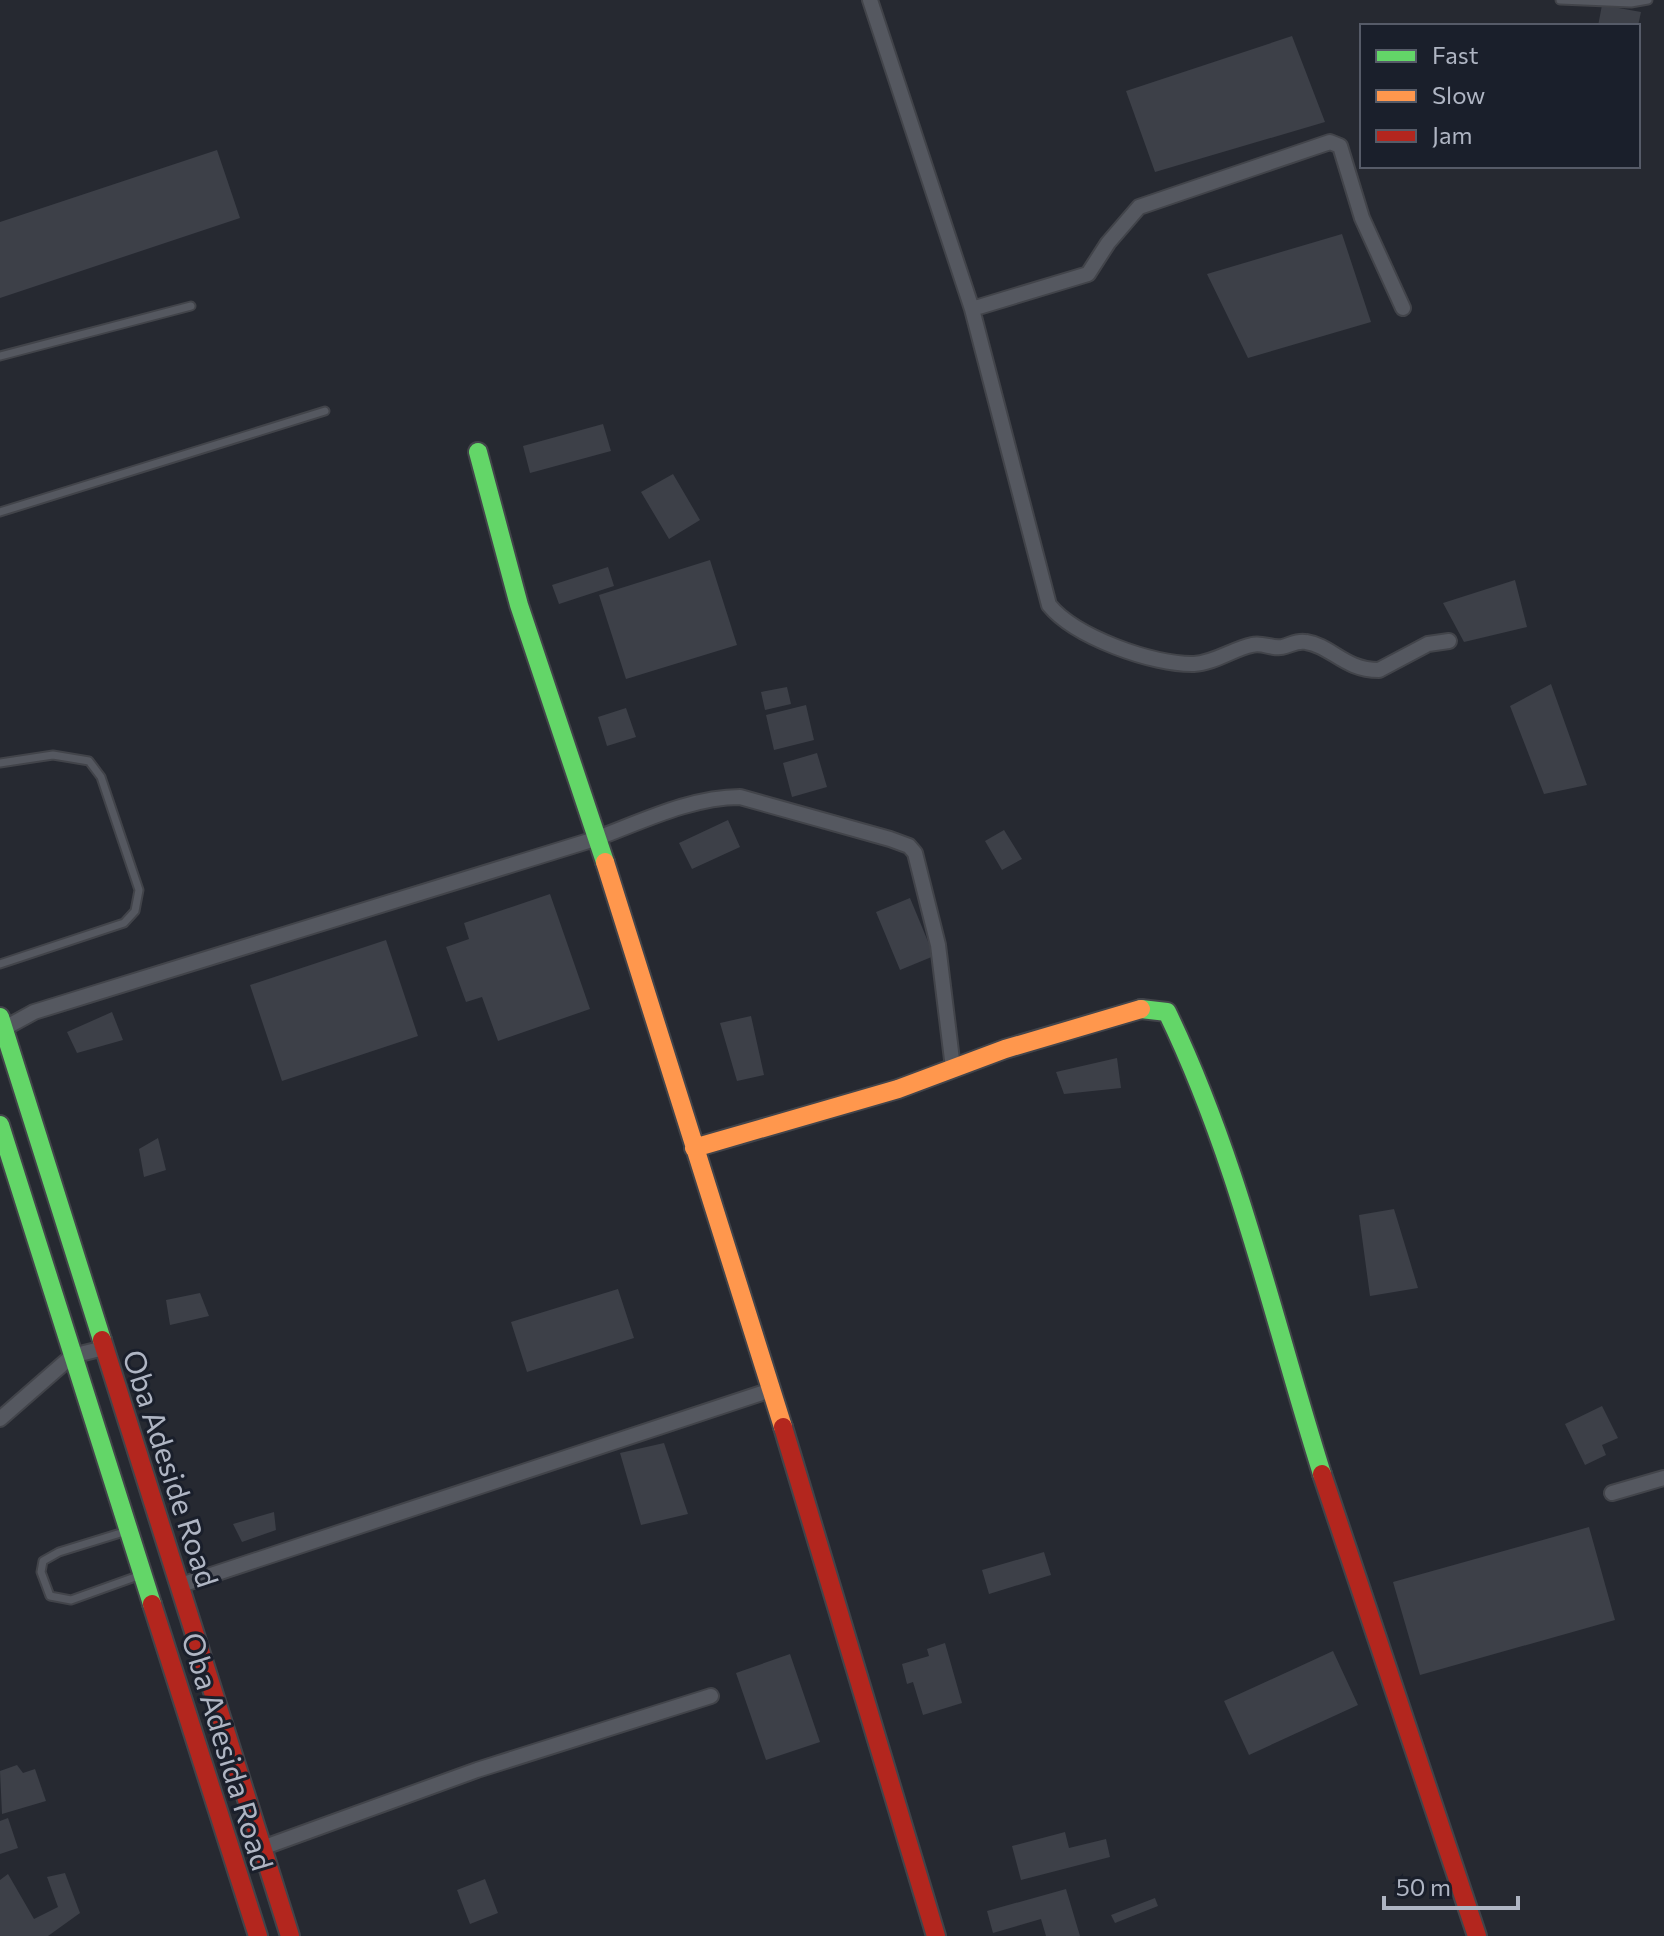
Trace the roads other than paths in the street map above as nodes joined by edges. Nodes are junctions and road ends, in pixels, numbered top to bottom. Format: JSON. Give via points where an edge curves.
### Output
{"nodes":[{"id":1,"x":870,"y":0,"type":"edge"},
{"id":2,"x":1560,"y":0,"type":"edge"},
{"id":3,"x":1648,"y":0,"type":"edge"},
{"id":4,"x":191,"y":306,"type":"dead end"},
{"id":5,"x":1403,"y":308,"type":"dead end"},
{"id":6,"x":972,"y":309,"type":"junction"},
{"id":7,"x":0,"y":356,"type":"edge"},
{"id":8,"x":325,"y":411,"type":"dead end"},
{"id":9,"x":478,"y":452,"type":"dead end"},
{"id":10,"x":0,"y":512,"type":"edge"},
{"id":11,"x":1449,"y":641,"type":"dead end"},
{"id":12,"x":0,"y":763,"type":"edge"},
{"id":13,"x":595,"y":839,"type":"junction"},
{"id":14,"x":0,"y":964,"type":"edge"},
{"id":15,"x":0,"y":1008,"type":"edge"},
{"id":16,"x":34,"y":1012,"type":"junction"},
{"id":17,"x":1,"y":1025,"type":"edge"},
{"id":18,"x":953,"y":1068,"type":"junction"},
{"id":19,"x":0,"y":1125,"type":"edge"},
{"id":20,"x":694,"y":1148,"type":"junction"},
{"id":21,"x":104,"y":1348,"type":"junction"},
{"id":22,"x":72,"y":1356,"type":"junction"},
{"id":23,"x":771,"y":1390,"type":"junction"},
{"id":24,"x":0,"y":1419,"type":"edge"},
{"id":25,"x":1664,"y":1478,"type":"edge"},
{"id":26,"x":1612,"y":1493,"type":"dead end"},
{"id":27,"x":129,"y":1531,"type":"junction"},
{"id":28,"x":144,"y":1574,"type":"junction"},
{"id":29,"x":181,"y":1585,"type":"junction"},
{"id":30,"x":711,"y":1696,"type":"dead end"},
{"id":31,"x":262,"y":1848,"type":"junction"},
{"id":32,"x":258,"y":1936,"type":"edge"},
{"id":33,"x":290,"y":1936,"type":"edge"},
{"id":34,"x":936,"y":1936,"type":"edge"},
{"id":35,"x":1477,"y":1936,"type":"edge"}],
"edges":[{"from":1,"to":6,"type":"street"},
{"from":2,"to":3,"type":"lane"},
{"from":4,"to":7,"type":"lane"},
{"from":5,"to":6,"type":"street","via":[[1362,218],[1340,146],[1330,142],[1147,204],[1133,213],[1088,274]]},
{"from":6,"to":11,"type":"street","via":[[1049,605],[1058,616],[1140,654],[1195,664],[1253,645],[1303,641],[1343,662],[1379,670],[1428,644]]},
{"from":8,"to":10,"type":"lane"},
{"from":9,"to":13,"type":"street","via":[[519,605]]},
{"from":12,"to":14,"type":"lane","via":[[53,755],[89,761],[101,777],[139,890],[135,911],[124,923]]},
{"from":13,"to":16,"type":"street"},
{"from":13,"to":18,"type":"street","via":[[685,806],[740,797],[909,846],[932,915]]},
{"from":13,"to":20,"type":"street","via":[[639,963]]},
{"from":15,"to":16,"type":"street"},
{"from":16,"to":17,"type":"street"},
{"from":17,"to":21,"type":"street","name":"Oba Adeside Road"},
{"from":18,"to":20,"type":"street"},
{"from":18,"to":35,"type":"street","via":[[1147,1007],[1167,1012],[1231,1164],[1328,1491]]},
{"from":19,"to":22,"type":"street","name":"Oba Adesida Road"},
{"from":20,"to":23,"type":"street"},
{"from":21,"to":22,"type":"street"},
{"from":21,"to":29,"type":"street","name":"Oba Adeside Road"},
{"from":22,"to":24,"type":"street"},
{"from":22,"to":27,"type":"street","name":"Oba Adesida Road"},
{"from":23,"to":29,"type":"street"},
{"from":23,"to":34,"type":"street"},
{"from":25,"to":26,"type":"street"},
{"from":27,"to":28,"type":"street","name":"Oba Adesida Road"},
{"from":27,"to":28,"type":"lane","via":[[59,1552],[43,1561],[41,1572],[50,1596],[71,1600]]},
{"from":28,"to":32,"type":"street","name":"Oba Adesida Road"},
{"from":29,"to":31,"type":"street","name":"Oba Adeside Road"},
{"from":30,"to":31,"type":"street","via":[[477,1770]]},
{"from":31,"to":33,"type":"street","name":"Oba Adeside Road"}]}
